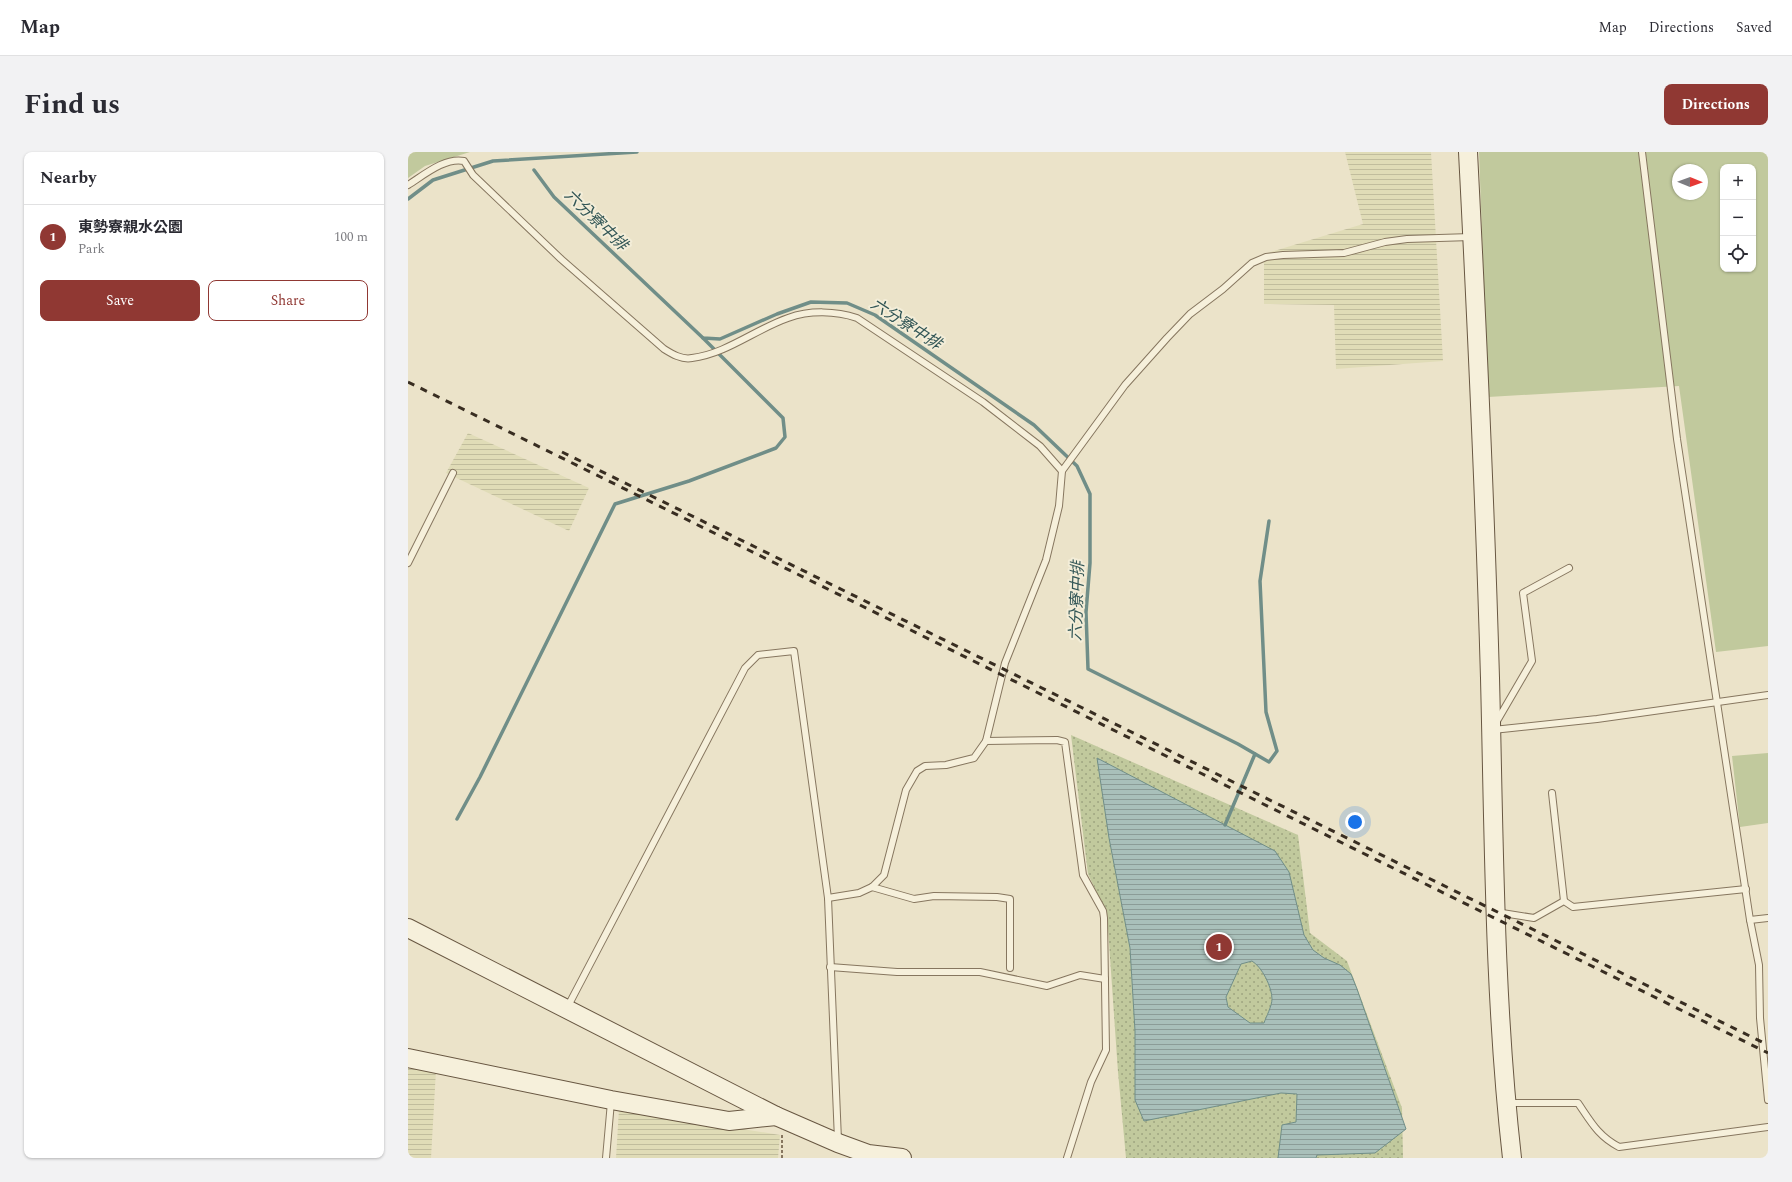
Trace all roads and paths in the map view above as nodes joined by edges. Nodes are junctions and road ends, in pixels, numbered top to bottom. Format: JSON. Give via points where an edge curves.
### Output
{"nodes":[{"id":1,"x":1468,"y":152,"type":"edge"},
{"id":2,"x":1642,"y":152,"type":"edge"},
{"id":3,"x":408,"y":184,"type":"edge"},
{"id":4,"x":1473,"y":237,"type":"junction"},
{"id":5,"x":1064,"y":469,"type":"junction"},
{"id":6,"x":453,"y":473,"type":"dead end"},
{"id":7,"x":408,"y":563,"type":"edge"},
{"id":8,"x":1569,"y":568,"type":"dead end"},
{"id":9,"x":1768,"y":695,"type":"edge"},
{"id":10,"x":1718,"y":701,"type":"junction"},
{"id":11,"x":1491,"y":731,"type":"junction"},
{"id":12,"x":986,"y":741,"type":"junction"},
{"id":13,"x":1552,"y":793,"type":"dead end"},
{"id":14,"x":872,"y":887,"type":"junction"},
{"id":15,"x":1746,"y":889,"type":"junction"},
{"id":16,"x":828,"y":898,"type":"junction"},
{"id":17,"x":1564,"y":901,"type":"junction"},
{"id":18,"x":1495,"y":912,"type":"junction"},
{"id":19,"x":1768,"y":918,"type":"edge"},
{"id":20,"x":1750,"y":920,"type":"junction"},
{"id":21,"x":408,"y":928,"type":"edge"},
{"id":22,"x":830,"y":967,"type":"junction"},
{"id":23,"x":1010,"y":968,"type":"dead end"},
{"id":24,"x":1105,"y":979,"type":"junction"},
{"id":25,"x":566,"y":1009,"type":"junction"},
{"id":26,"x":408,"y":1058,"type":"edge"},
{"id":27,"x":611,"y":1100,"type":"junction"},
{"id":28,"x":1768,"y":1100,"type":"edge"},
{"id":29,"x":1505,"y":1103,"type":"junction"},
{"id":30,"x":776,"y":1116,"type":"junction"},
{"id":31,"x":1768,"y":1127,"type":"edge"},
{"id":32,"x":838,"y":1143,"type":"junction"},
{"id":33,"x":868,"y":1156,"type":"edge"},
{"id":34,"x":606,"y":1158,"type":"edge"},
{"id":35,"x":782,"y":1158,"type":"edge"},
{"id":36,"x":902,"y":1158,"type":"edge"},
{"id":37,"x":1067,"y":1158,"type":"edge"},
{"id":38,"x":1512,"y":1158,"type":"edge"}],
"edges":[{"from":1,"to":4,"type":"street"},
{"from":2,"to":10,"type":"lane","via":[[1677,438]]},
{"from":3,"to":5,"type":"lane","via":[[455,159],[464,161],[473,175],[561,259],[675,356],[691,359],[706,355],[788,317],[827,313],[857,318],[983,402],[1040,446]]},
{"from":4,"to":5,"type":"lane","via":[[1407,239],[1344,253],[1283,255],[1266,257],[1252,263],[1190,314],[1167,338],[1125,385]]},
{"from":4,"to":11,"type":"street","via":[[1484,477]]},
{"from":5,"to":12,"type":"lane","via":[[1060,506],[1046,560],[1005,663]]},
{"from":6,"to":7,"type":"lane"},
{"from":8,"to":11,"type":"lane","via":[[1524,593],[1532,661]]},
{"from":9,"to":10,"type":"lane"},
{"from":10,"to":11,"type":"lane"},
{"from":10,"to":15,"type":"lane"},
{"from":11,"to":18,"type":"street"},
{"from":12,"to":14,"type":"lane","via":[[974,758],[946,765],[925,766],[918,771],[906,790],[884,875]]},
{"from":12,"to":24,"type":"lane","via":[[1065,742],[1083,875],[1103,911]]},
{"from":13,"to":17,"type":"lane"},
{"from":14,"to":16,"type":"lane","via":[[850,896]]},
{"from":14,"to":23,"type":"lane","via":[[914,899],[934,896],[1010,899]]},
{"from":15,"to":17,"type":"lane","via":[[1573,907]]},
{"from":15,"to":20,"type":"lane"},
{"from":16,"to":22,"type":"lane"},
{"from":16,"to":25,"type":"lane","via":[[794,652],[758,654],[745,668]]},
{"from":17,"to":18,"type":"lane","via":[[1534,918]]},
{"from":18,"to":29,"type":"street"},
{"from":19,"to":20,"type":"lane"},
{"from":20,"to":28,"type":"lane","via":[[1759,964],[1760,1018]]},
{"from":21,"to":25,"type":"street"},
{"from":22,"to":24,"type":"lane","via":[[897,972],[980,972],[1046,986],[1080,975]]},
{"from":22,"to":32,"type":"lane"},
{"from":24,"to":37,"type":"lane","via":[[1106,1050],[1091,1082]]},
{"from":25,"to":30,"type":"street"},
{"from":26,"to":27,"type":"street"},
{"from":27,"to":30,"type":"street","via":[[729,1121]]},
{"from":27,"to":34,"type":"lane"},
{"from":29,"to":31,"type":"lane","via":[[1578,1103],[1605,1140],[1619,1147]]},
{"from":29,"to":38,"type":"street"},
{"from":30,"to":32,"type":"street"},
{"from":30,"to":35,"type":"path","via":[[783,1140]]},
{"from":32,"to":33,"type":"street"},
{"from":33,"to":36,"type":"street"}]}
